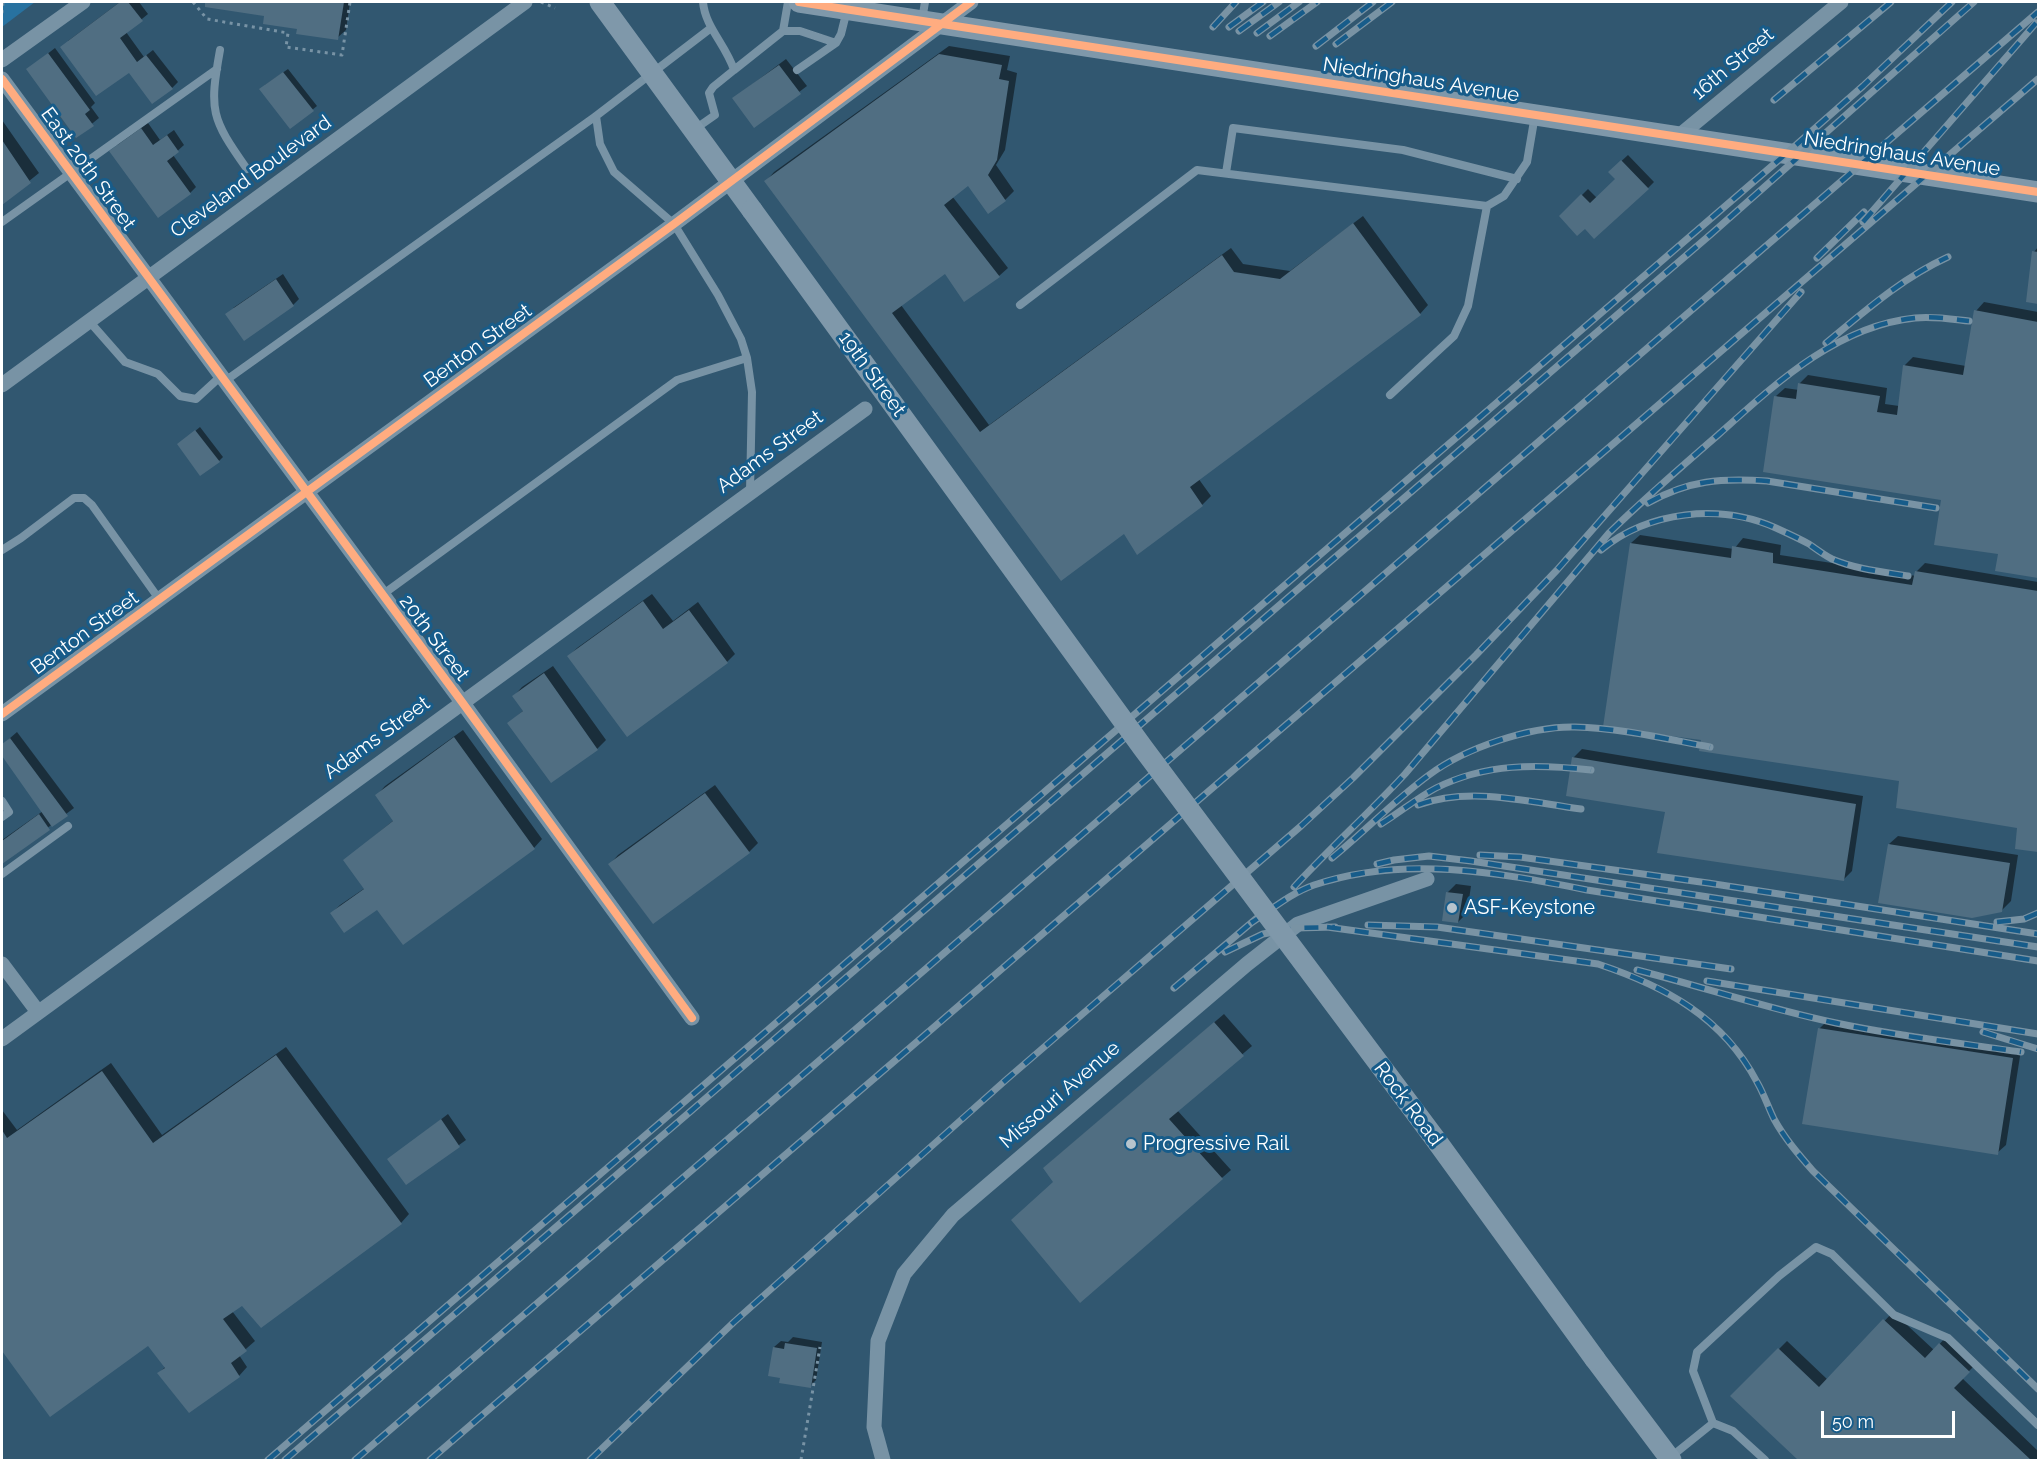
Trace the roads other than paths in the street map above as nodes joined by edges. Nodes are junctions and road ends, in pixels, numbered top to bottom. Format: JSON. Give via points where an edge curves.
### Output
{"nodes":[{"id":1,"x":83,"y":2,"type":"edge"},
{"id":2,"x":525,"y":2,"type":"edge"},
{"id":3,"x":600,"y":2,"type":"edge"},
{"id":4,"x":703,"y":2,"type":"edge"},
{"id":5,"x":788,"y":2,"type":"edge"},
{"id":6,"x":799,"y":2,"type":"edge"},
{"id":7,"x":971,"y":2,"type":"edge"},
{"id":8,"x":1841,"y":2,"type":"edge"},
{"id":9,"x":848,"y":9,"type":"junction"},
{"id":10,"x":929,"y":15,"type":"edge"},
{"id":11,"x":711,"y":28,"type":"junction"},
{"id":12,"x":783,"y":31,"type":"junction"},
{"id":13,"x":836,"y":43,"type":"junction"},
{"id":14,"x":220,"y":50,"type":"dead end"},
{"id":15,"x":2,"y":60,"type":"edge"},
{"id":16,"x":217,"y":69,"type":"junction"},
{"id":17,"x":734,"y":70,"type":"junction"},
{"id":18,"x":797,"y":70,"type":"dead end"},
{"id":19,"x":652,"y":74,"type":"junction"},
{"id":20,"x":2,"y":79,"type":"edge"},
{"id":21,"x":1535,"y":114,"type":"junction"},
{"id":22,"x":596,"y":116,"type":"junction"},
{"id":23,"x":694,"y":130,"type":"junction"},
{"id":24,"x":1680,"y":136,"type":"junction"},
{"id":25,"x":247,"y":169,"type":"dead end"},
{"id":26,"x":70,"y":172,"type":"junction"},
{"id":27,"x":1226,"y":173,"type":"junction"},
{"id":28,"x":1517,"y":179,"type":"junction"},
{"id":29,"x":731,"y":181,"type":"junction"},
{"id":30,"x":2038,"y":192,"type":"edge"},
{"id":31,"x":1486,"y":206,"type":"junction"},
{"id":32,"x":2,"y":222,"type":"edge"},
{"id":33,"x":674,"y":224,"type":"junction"},
{"id":34,"x":148,"y":278,"type":"junction"},
{"id":35,"x":1020,"y":305,"type":"dead end"},
{"id":36,"x":89,"y":321,"type":"junction"},
{"id":37,"x":747,"y":358,"type":"junction"},
{"id":38,"x":223,"y":379,"type":"junction"},
{"id":39,"x":2,"y":385,"type":"edge"},
{"id":40,"x":1390,"y":394,"type":"dead end"},
{"id":41,"x":865,"y":409,"type":"dead end"},
{"id":42,"x":306,"y":491,"type":"junction"},
{"id":43,"x":750,"y":492,"type":"junction"},
{"id":44,"x":2,"y":550,"type":"edge"},
{"id":45,"x":382,"y":595,"type":"junction"},
{"id":46,"x":159,"y":599,"type":"junction"},
{"id":47,"x":462,"y":702,"type":"junction"},
{"id":48,"x":2,"y":714,"type":"edge"},
{"id":49,"x":1143,"y":748,"type":"joint"},
{"id":50,"x":2,"y":801,"type":"edge"},
{"id":51,"x":2,"y":817,"type":"edge"},
{"id":52,"x":68,"y":826,"type":"dead end"},
{"id":53,"x":2,"y":874,"type":"edge"},
{"id":54,"x":1427,"y":879,"type":"dead end"},
{"id":55,"x":2,"y":964,"type":"edge"},
{"id":56,"x":38,"y":1012,"type":"junction"},
{"id":57,"x":692,"y":1018,"type":"dead end"},
{"id":58,"x":2,"y":1039,"type":"edge"},
{"id":59,"x":1713,"y":1423,"type":"junction"},
{"id":60,"x":2038,"y":1425,"type":"edge"},
{"id":61,"x":1670,"y":1460,"type":"edge"},
{"id":62,"x":883,"y":1461,"type":"edge"},
{"id":63,"x":1765,"y":1461,"type":"edge"}],
"edges":[{"from":1,"to":15,"type":"street"},
{"from":2,"to":34,"type":"street","name":"Cleveland Boulevard"},
{"from":3,"to":19,"type":"main road","name":"19th Street"},
{"from":4,"to":11,"type":"lane"},
{"from":5,"to":12,"type":"lane"},
{"from":6,"to":9,"type":"main road","name":"Niedringhaus Avenue"},
{"from":7,"to":10,"type":"street","name":"Benton Street"},
{"from":8,"to":24,"type":"street","name":"16th Street"},
{"from":9,"to":10,"type":"main road","name":"Niedringhaus Avenue"},
{"from":9,"to":13,"type":"lane"},
{"from":10,"to":21,"type":"main road","name":"Niedringhaus Avenue"},
{"from":10,"to":29,"type":"street","name":"Benton Street"},
{"from":11,"to":17,"type":"lane"},
{"from":11,"to":19,"type":"lane"},
{"from":12,"to":13,"type":"lane","via":[[800,31]]},
{"from":12,"to":17,"type":"lane"},
{"from":13,"to":18,"type":"lane"},
{"from":14,"to":16,"type":"lane"},
{"from":16,"to":25,"type":"lane","via":[[214,113]]},
{"from":16,"to":26,"type":"lane"},
{"from":17,"to":23,"type":"lane","via":[[709,93],[715,114]]},
{"from":19,"to":22,"type":"lane"},
{"from":19,"to":23,"type":"main road","name":"19th Street"},
{"from":20,"to":26,"type":"street","name":"East 20th Street"},
{"from":21,"to":24,"type":"main road","name":"Niedringhaus Avenue"},
{"from":21,"to":28,"type":"lane","via":[[1527,162]]},
{"from":22,"to":33,"type":"lane","via":[[600,144],[614,172]]},
{"from":22,"to":38,"type":"lane"},
{"from":23,"to":29,"type":"main road","name":"19th Street"},
{"from":24,"to":30,"type":"main road","name":"Niedringhaus Avenue"},
{"from":26,"to":32,"type":"lane"},
{"from":26,"to":34,"type":"street","name":"East 20th Street"},
{"from":27,"to":28,"type":"lane","via":[[1233,128],[1402,150]]},
{"from":27,"to":31,"type":"lane"},
{"from":27,"to":35,"type":"lane","via":[[1197,170]]},
{"from":28,"to":31,"type":"lane","via":[[1504,196]]},
{"from":29,"to":33,"type":"street","name":"Benton Street"},
{"from":29,"to":49,"type":"main road","name":"19th Street","bridge":true},
{"from":31,"to":40,"type":"lane","via":[[1468,306],[1454,336]]},
{"from":33,"to":37,"type":"lane","via":[[733,320]]},
{"from":33,"to":42,"type":"street","name":"Benton Street"},
{"from":34,"to":36,"type":"street","name":"Cleveland Boulevard"},
{"from":34,"to":38,"type":"street","name":"20th Street"},
{"from":36,"to":38,"type":"lane","via":[[125,362],[158,374],[180,396],[196,399]]},
{"from":36,"to":39,"type":"street","name":"Cleveland Boulevard"},
{"from":37,"to":43,"type":"lane","via":[[752,392]]},
{"from":37,"to":45,"type":"lane","via":[[677,380]]},
{"from":38,"to":42,"type":"street","name":"20th Street"},
{"from":41,"to":43,"type":"street","name":"Adams Street"},
{"from":42,"to":45,"type":"street","name":"20th Street"},
{"from":42,"to":46,"type":"street","name":"Benton Street"},
{"from":43,"to":47,"type":"street","name":"Adams Street"},
{"from":44,"to":46,"type":"lane","via":[[74,498],[84,498]]},
{"from":45,"to":47,"type":"street","name":"20th Street"},
{"from":46,"to":48,"type":"street","name":"Benton Street"},
{"from":47,"to":56,"type":"street","name":"Adams Street"},
{"from":47,"to":57,"type":"street","name":"20th Street"},
{"from":49,"to":61,"type":"main road","name":"Rock Road","bridge":true},
{"from":50,"to":51,"type":"lane","via":[[9,812]]},
{"from":52,"to":53,"type":"lane"},
{"from":54,"to":62,"type":"street","name":"Missouri Avenue","via":[[1299,924],[953,1215],[904,1274],[878,1341],[874,1427]]},
{"from":55,"to":56,"type":"street"},
{"from":56,"to":58,"type":"street","name":"Adams Street"},
{"from":59,"to":60,"type":"lane","via":[[1693,1371],[1697,1352],[1816,1247],[1832,1254],[1894,1315],[1948,1338]]},
{"from":59,"to":61,"type":"lane"},
{"from":59,"to":63,"type":"lane","via":[[1733,1431]]}]}
